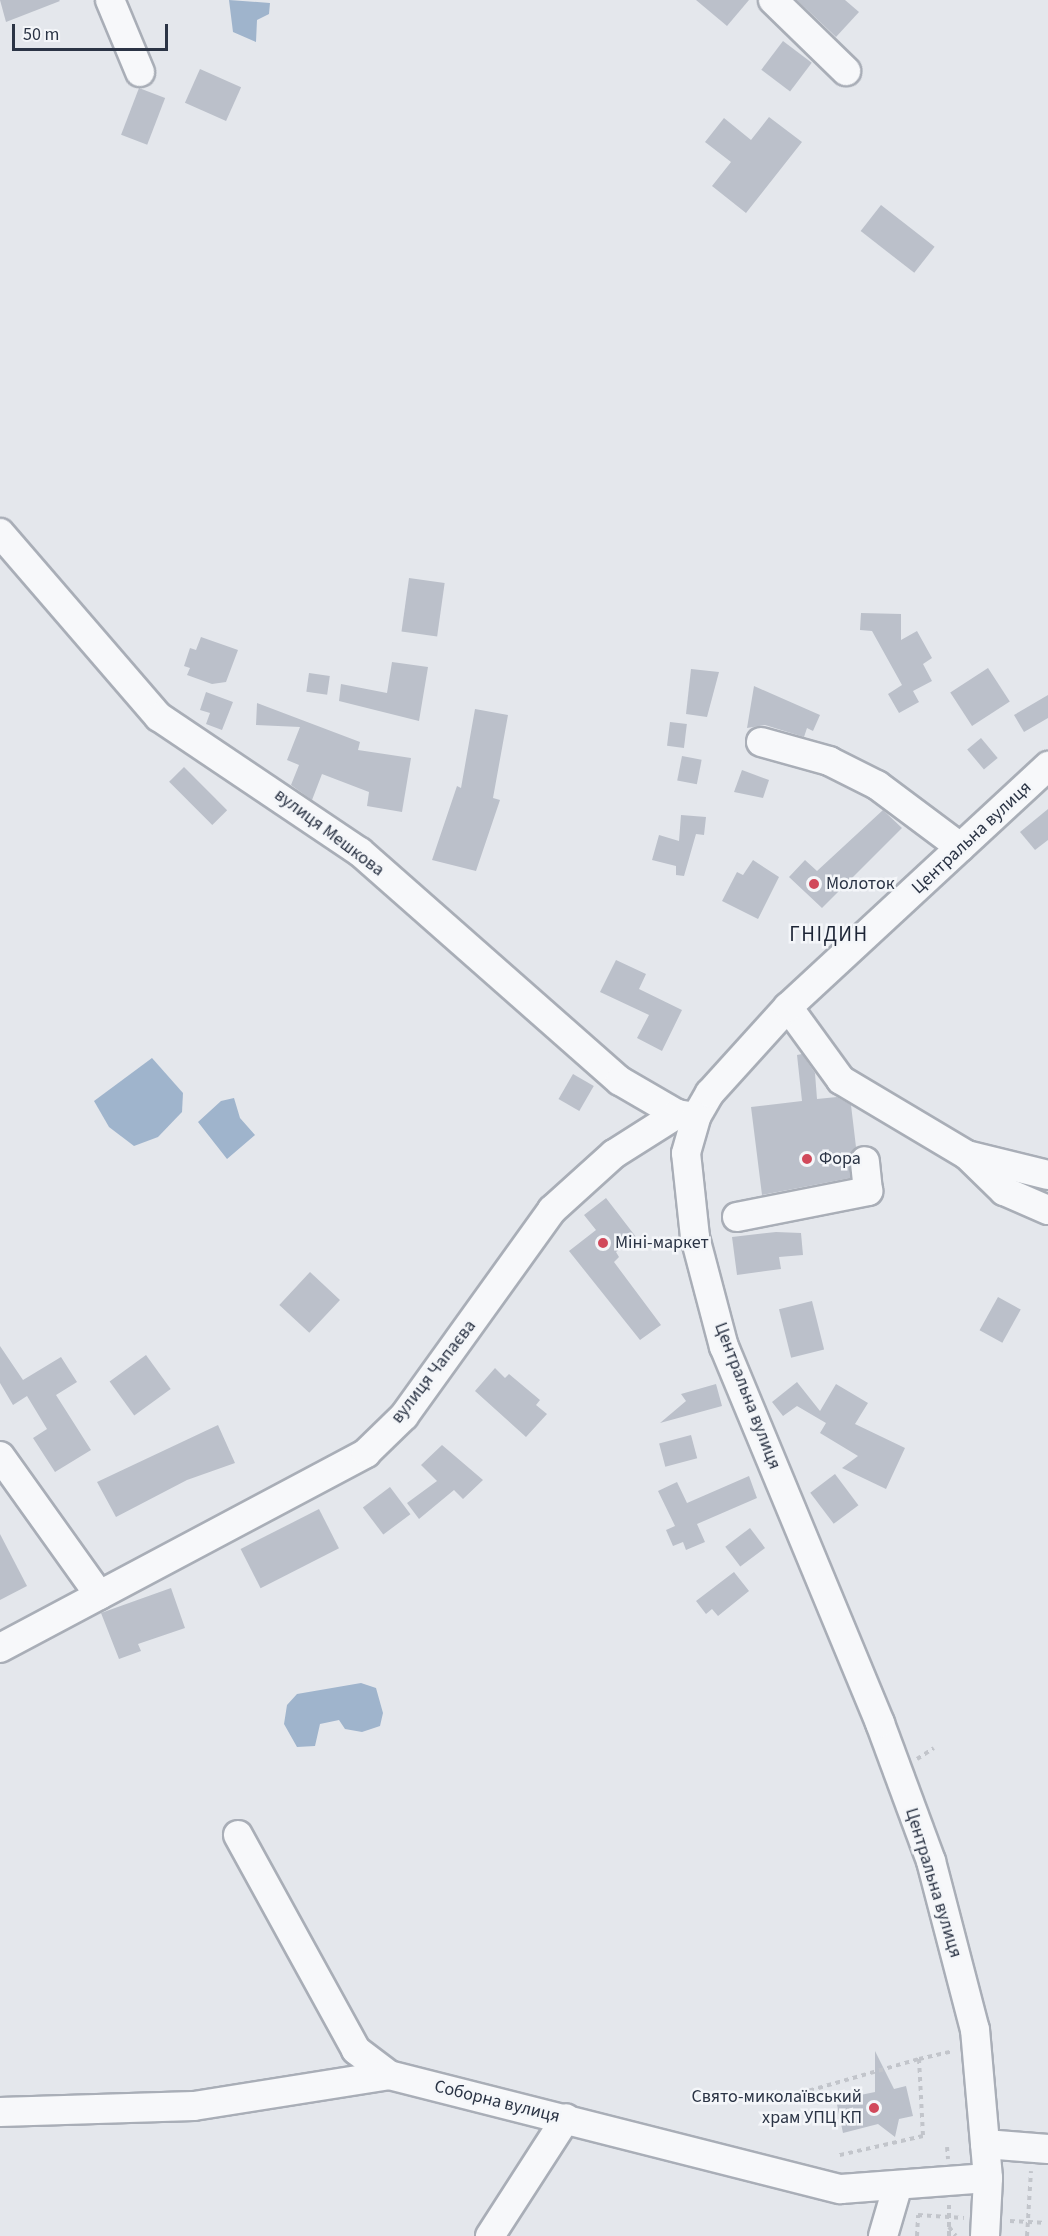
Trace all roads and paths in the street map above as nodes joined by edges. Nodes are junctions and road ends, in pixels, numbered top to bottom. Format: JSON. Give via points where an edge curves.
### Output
{"nodes":[{"id":1,"x":110,"y":0,"type":"edge"},
{"id":2,"x":773,"y":0,"type":"edge"},
{"id":3,"x":846,"y":71,"type":"dead end"},
{"id":4,"x":140,"y":72,"type":"dead end"},
{"id":5,"x":0,"y":533,"type":"edge"},
{"id":6,"x":761,"y":742,"type":"dead end"},
{"id":7,"x":1048,"y":766,"type":"edge"},
{"id":8,"x":960,"y":847,"type":"junction"},
{"id":9,"x":788,"y":1007,"type":"junction"},
{"id":10,"x":686,"y":1115,"type":"junction"},
{"id":11,"x":968,"y":1155,"type":"junction"},
{"id":12,"x":865,"y":1161,"type":"dead end"},
{"id":13,"x":1048,"y":1175,"type":"edge"},
{"id":14,"x":1048,"y":1210,"type":"edge"},
{"id":15,"x":736,"y":1217,"type":"dead end"},
{"id":16,"x":0,"y":1456,"type":"edge"},
{"id":17,"x":99,"y":1595,"type":"junction"},
{"id":18,"x":0,"y":1648,"type":"edge"},
{"id":19,"x":934,"y":1748,"type":"dead end"},
{"id":20,"x":908,"y":1764,"type":"dead end"},
{"id":21,"x":238,"y":1835,"type":"dead end"},
{"id":22,"x":956,"y":2051,"type":"dead end"},
{"id":23,"x":919,"y":2059,"type":"junction"},
{"id":24,"x":389,"y":2076,"type":"junction"},
{"id":25,"x":801,"y":2093,"type":"dead end"},
{"id":26,"x":0,"y":2112,"type":"edge"},
{"id":27,"x":566,"y":2118,"type":"junction"},
{"id":28,"x":985,"y":2144,"type":"junction"},
{"id":29,"x":1040,"y":2148,"type":"edge"},
{"id":30,"x":836,"y":2156,"type":"dead end"},
{"id":31,"x":988,"y":2178,"type":"junction"},
{"id":32,"x":897,"y":2188,"type":"junction"},
{"id":33,"x":949,"y":2217,"type":"junction"},
{"id":34,"x":1028,"y":2222,"type":"junction"},
{"id":35,"x":1043,"y":2223,"type":"dead end"},
{"id":36,"x":988,"y":2225,"type":"edge"},
{"id":37,"x":949,"y":2227,"type":"junction"},
{"id":38,"x":490,"y":2236,"type":"edge"},
{"id":39,"x":883,"y":2236,"type":"edge"},
{"id":40,"x":917,"y":2236,"type":"edge"},
{"id":41,"x":949,"y":2236,"type":"edge"},
{"id":42,"x":956,"y":2236,"type":"edge"},
{"id":43,"x":1027,"y":2236,"type":"edge"}],
"edges":[{"from":1,"to":4,"type":"street"},
{"from":2,"to":3,"type":"street"},
{"from":5,"to":10,"type":"street","name":"вулиця Мешкова","via":[[159,717],[360,852],[620,1081]]},
{"from":6,"to":8,"type":"street","via":[[810,755],[867,780]]},
{"from":7,"to":8,"type":"street","name":"Центральна вулиця"},
{"from":8,"to":9,"type":"street","name":"Центральна вулиця"},
{"from":9,"to":10,"type":"street","name":"Центральна вулиця"},
{"from":9,"to":11,"type":"street","via":[[842,1080]]},
{"from":10,"to":17,"type":"street","name":"вулиця Чапаєва","via":[[614,1154],[552,1210],[404,1416],[366,1453]]},
{"from":10,"to":28,"type":"street","name":"Центральна вулиця","via":[[686,1190],[724,1347],[880,1723],[931,1862],[975,2030]]},
{"from":11,"to":13,"type":"street"},
{"from":11,"to":14,"type":"street","via":[[1004,1191]]},
{"from":12,"to":15,"type":"street","via":[[868,1191]]},
{"from":16,"to":17,"type":"street"},
{"from":17,"to":18,"type":"street","name":"вулиця Чапаєва"},
{"from":19,"to":20,"type":"path"},
{"from":21,"to":24,"type":"street","via":[[356,2050]]},
{"from":22,"to":23,"type":"path"},
{"from":23,"to":25,"type":"path"},
{"from":23,"to":30,"type":"path","via":[[923,2136]]},
{"from":24,"to":26,"type":"street","name":"Соборна вулиця","via":[[194,2106]]},
{"from":24,"to":27,"type":"street","name":"Соборна вулиця"},
{"from":27,"to":32,"type":"street","name":"Соборна вулиця","via":[[842,2189]]},
{"from":27,"to":38,"type":"street"},
{"from":28,"to":29,"type":"street"},
{"from":28,"to":31,"type":"street","name":"Центральна вулиця"},
{"from":29,"to":34,"type":"path"},
{"from":31,"to":32,"type":"street","name":"Соборна вулиця"},
{"from":31,"to":36,"type":"street","name":"Центральна вулиця"},
{"from":32,"to":39,"type":"street"},
{"from":33,"to":36,"type":"path"},
{"from":33,"to":37,"type":"path"},
{"from":33,"to":40,"type":"path","via":[[918,2215]]},
{"from":34,"to":35,"type":"path"},
{"from":34,"to":36,"type":"path"},
{"from":34,"to":43,"type":"path"},
{"from":37,"to":41,"type":"path"},
{"from":37,"to":42,"type":"path"}]}
